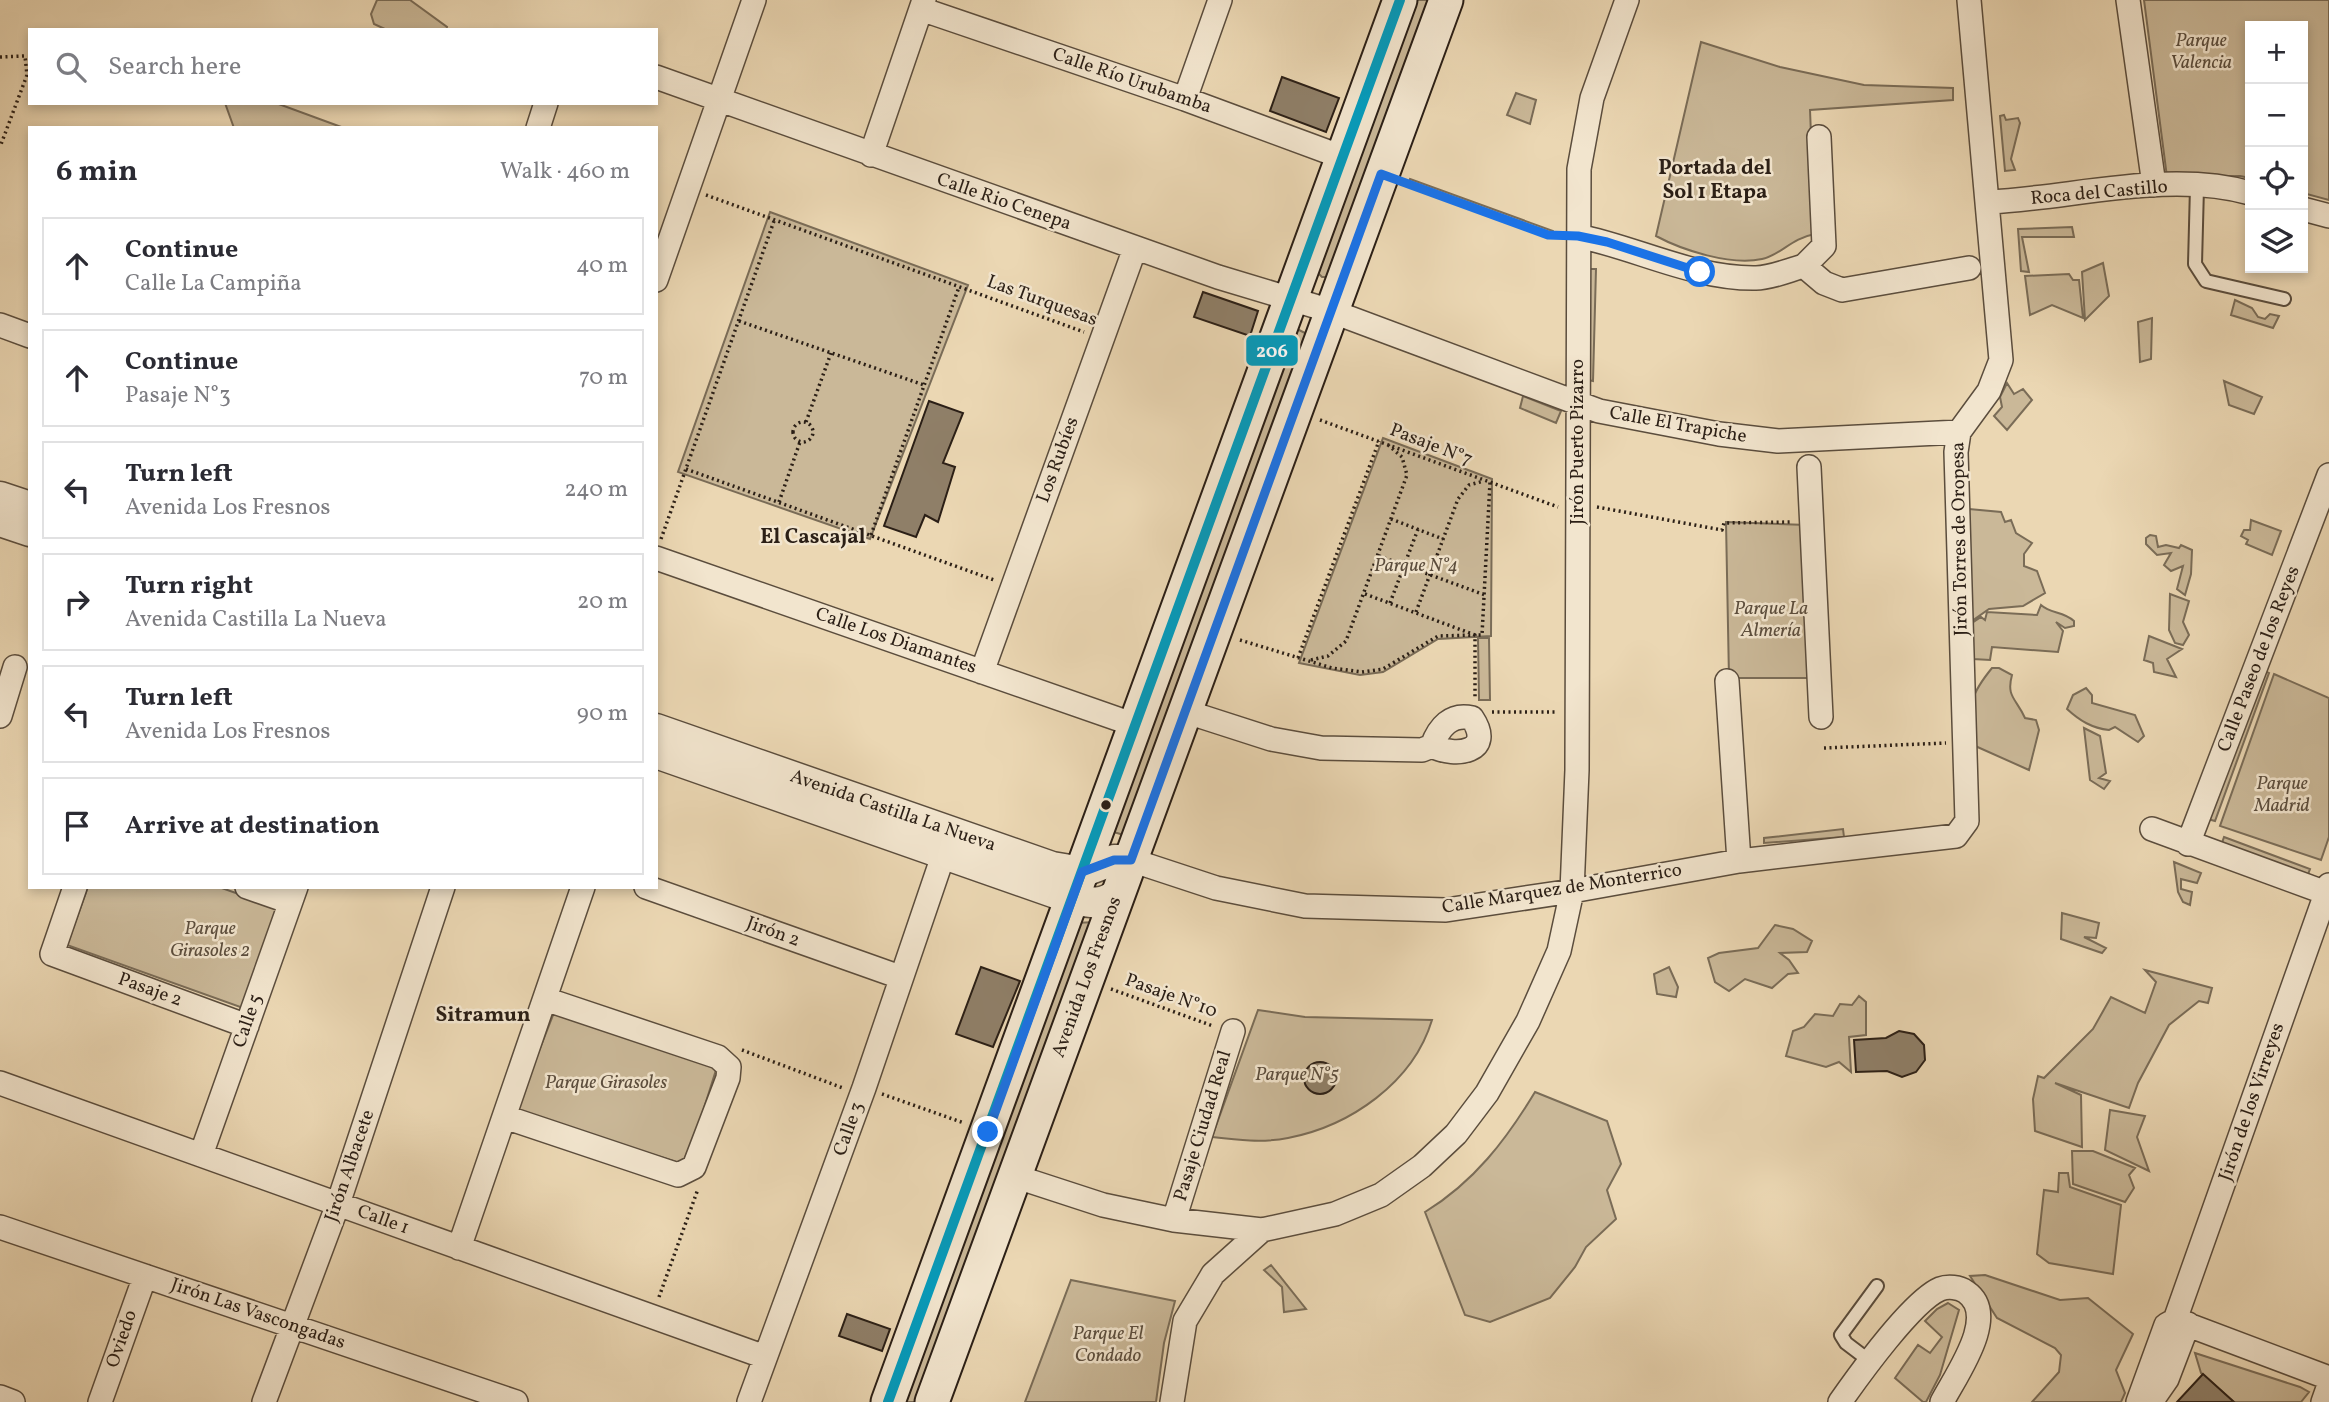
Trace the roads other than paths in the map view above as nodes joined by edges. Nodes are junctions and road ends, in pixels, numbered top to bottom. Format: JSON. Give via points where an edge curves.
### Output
{"nodes":[{"id":1,"x":754,"y":0,"type":"edge"},
{"id":2,"x":1220,"y":0,"type":"edge"},
{"id":3,"x":1400,"y":0,"type":"edge"},
{"id":4,"x":1446,"y":0,"type":"edge"},
{"id":5,"x":1627,"y":0,"type":"edge"},
{"id":6,"x":1969,"y":0,"type":"edge"},
{"id":7,"x":2128,"y":0,"type":"edge"},
{"id":8,"x":923,"y":5,"type":"edge"},
{"id":9,"x":658,"y":78,"type":"edge"},
{"id":10,"x":1185,"y":99,"type":"junction"},
{"id":11,"x":719,"y":101,"type":"junction"},
{"id":12,"x":545,"y":105,"type":"edge"},
{"id":13,"x":539,"y":126,"type":"edge"},
{"id":14,"x":1819,"y":137,"type":"dead end"},
{"id":15,"x":871,"y":155,"type":"junction"},
{"id":16,"x":1342,"y":157,"type":"junction"},
{"id":17,"x":2154,"y":185,"type":"junction"},
{"id":18,"x":2197,"y":187,"type":"junction"},
{"id":19,"x":2245,"y":192,"type":"edge"},
{"id":20,"x":1989,"y":202,"type":"junction"},
{"id":21,"x":2307,"y":210,"type":"edge"},
{"id":22,"x":2329,"y":216,"type":"edge"},
{"id":23,"x":1578,"y":236,"type":"junction"},
{"id":24,"x":1135,"y":248,"type":"junction"},
{"id":25,"x":1804,"y":267,"type":"junction"},
{"id":26,"x":1969,"y":268,"type":"dead end"},
{"id":27,"x":658,"y":274,"type":"edge"},
{"id":28,"x":2284,"y":299,"type":"dead end"},
{"id":29,"x":1290,"y":301,"type":"junction"},
{"id":30,"x":1331,"y":311,"type":"junction"},
{"id":31,"x":0,"y":325,"type":"edge"},
{"id":32,"x":28,"y":335,"type":"edge"},
{"id":33,"x":1577,"y":401,"type":"junction"},
{"id":34,"x":1959,"y":432,"type":"junction"},
{"id":35,"x":1809,"y":467,"type":"dead end"},
{"id":36,"x":2329,"y":475,"type":"edge"},
{"id":37,"x":0,"y":497,"type":"edge"},
{"id":38,"x":28,"y":506,"type":"edge"},
{"id":39,"x":0,"y":521,"type":"edge"},
{"id":40,"x":28,"y":530,"type":"edge"},
{"id":41,"x":658,"y":551,"type":"edge"},
{"id":42,"x":15,"y":667,"type":"edge"},
{"id":43,"x":982,"y":671,"type":"junction"},
{"id":44,"x":1727,"y":681,"type":"dead end"},
{"id":45,"x":1184,"y":711,"type":"junction"},
{"id":46,"x":0,"y":716,"type":"edge"},
{"id":47,"x":1821,"y":717,"type":"dead end"},
{"id":48,"x":1135,"y":725,"type":"junction"},
{"id":49,"x":658,"y":730,"type":"edge"},
{"id":50,"x":1432,"y":746,"type":"dead end"},
{"id":51,"x":658,"y":754,"type":"edge"},
{"id":52,"x":2151,"y":829,"type":"dead end"},
{"id":53,"x":1956,"y":836,"type":"joint"},
{"id":54,"x":2188,"y":844,"type":"junction"},
{"id":55,"x":944,"y":853,"type":"junction"},
{"id":56,"x":1131,"y":860,"type":"junction"},
{"id":57,"x":1739,"y":861,"type":"junction"},
{"id":58,"x":1077,"y":886,"type":"junction"},
{"id":59,"x":74,"y":889,"type":"edge"},
{"id":60,"x":258,"y":889,"type":"edge"},
{"id":61,"x":442,"y":889,"type":"edge"},
{"id":62,"x":582,"y":889,"type":"edge"},
{"id":63,"x":652,"y":889,"type":"edge"},
{"id":64,"x":1572,"y":891,"type":"junction"},
{"id":65,"x":2328,"y":891,"type":"edge"},
{"id":66,"x":1118,"y":894,"type":"junction"},
{"id":67,"x":293,"y":895,"type":"edge"},
{"id":68,"x":900,"y":977,"type":"junction"},
{"id":69,"x":545,"y":999,"type":"junction"},
{"id":70,"x":247,"y":1026,"type":"junction"},
{"id":71,"x":1224,"y":1029,"type":"road end"},
{"id":72,"x":0,"y":1083,"type":"edge"},
{"id":73,"x":505,"y":1117,"type":"junction"},
{"id":74,"x":201,"y":1155,"type":"junction"},
{"id":75,"x":1014,"y":1176,"type":"junction"},
{"id":76,"x":338,"y":1204,"type":"junction"},
{"id":77,"x":1174,"y":1220,"type":"junction"},
{"id":78,"x":0,"y":1227,"type":"edge"},
{"id":79,"x":1262,"y":1230,"type":"junction"},
{"id":80,"x":460,"y":1248,"type":"junction"},
{"id":81,"x":145,"y":1276,"type":"junction"},
{"id":82,"x":1878,"y":1286,"type":"dead end"},
{"id":83,"x":2181,"y":1322,"type":"junction"},
{"id":84,"x":291,"y":1326,"type":"junction"},
{"id":85,"x":765,"y":1357,"type":"junction"},
{"id":86,"x":1871,"y":1363,"type":"junction"},
{"id":87,"x":2329,"y":1378,"type":"edge"},
{"id":88,"x":2329,"y":1385,"type":"edge"},
{"id":89,"x":0,"y":1397,"type":"edge"},
{"id":90,"x":13,"y":1402,"type":"edge"},
{"id":91,"x":100,"y":1402,"type":"edge"},
{"id":92,"x":264,"y":1402,"type":"edge"},
{"id":93,"x":516,"y":1402,"type":"edge"},
{"id":94,"x":749,"y":1402,"type":"edge"},
{"id":95,"x":888,"y":1402,"type":"edge"},
{"id":96,"x":932,"y":1402,"type":"edge"},
{"id":97,"x":1172,"y":1402,"type":"edge"},
{"id":98,"x":1840,"y":1402,"type":"edge"},
{"id":99,"x":1942,"y":1402,"type":"edge"},
{"id":100,"x":2138,"y":1402,"type":"edge"},
{"id":101,"x":2151,"y":1402,"type":"edge"},
{"id":102,"x":2323,"y":1402,"type":"edge"}],
"edges":[{"from":1,"to":11,"type":"street"},
{"from":2,"to":10,"type":"street"},
{"from":3,"to":16,"type":"main road","name":"Avenida Los Fresnos"},
{"from":4,"to":30,"type":"main road","name":"Avenida Los Fresnos"},
{"from":5,"to":23,"type":"street","name":"Jirón Puerto Pizarro","via":[[1586,121],[1579,169]]},
{"from":6,"to":20,"type":"street","name":"Jirón Torres de Oropesa"},
{"from":7,"to":17,"type":"street"},
{"from":8,"to":10,"type":"street","name":"Calle Río Urubamba"},
{"from":8,"to":15,"type":"street"},
{"from":9,"to":11,"type":"street","name":"Calle Rio Cenepa"},
{"from":10,"to":16,"type":"street","name":"Calle Río Urubamba"},
{"from":11,"to":15,"type":"street","name":"Calle Rio Cenepa"},
{"from":11,"to":27,"type":"street"},
{"from":12,"to":13,"type":"street"},
{"from":14,"to":25,"type":"street","via":[[1824,246]]},
{"from":15,"to":24,"type":"street","name":"Calle Rio Cenepa"},
{"from":16,"to":29,"type":"main road","name":"Avenida Los Fresnos"},
{"from":17,"to":18,"type":"street","name":"Roca del Castillo"},
{"from":17,"to":20,"type":"street","name":"Roca del Castillo"},
{"from":18,"to":19,"type":"street","name":"Roca del Castillo"},
{"from":18,"to":28,"type":"lane","via":[[2195,264],[2200,274],[2206,281]]},
{"from":20,"to":34,"type":"street","name":"Jirón Torres de Oropesa","via":[[2001,360],[1989,391]]},
{"from":21,"to":22,"type":"street"},
{"from":23,"to":25,"type":"street","via":[[1700,272],[1758,278]]},
{"from":23,"to":33,"type":"street","name":"Jirón Puerto Pizarro"},
{"from":24,"to":29,"type":"street","name":"Calle Rio Cenepa"},
{"from":24,"to":43,"type":"street","name":"Los Rubíes"},
{"from":25,"to":26,"type":"street","via":[[1842,290]]},
{"from":29,"to":30,"type":"street","name":"Calle El Trapiche"},
{"from":29,"to":48,"type":"main road","name":"Avenida Los Fresnos"},
{"from":30,"to":33,"type":"street","name":"Calle El Trapiche"},
{"from":30,"to":45,"type":"main road","name":"Avenida Los Fresnos"},
{"from":31,"to":32,"type":"street"},
{"from":33,"to":34,"type":"street","name":"Calle El Trapiche","via":[[1599,411],[1778,441]]},
{"from":33,"to":64,"type":"street","name":"Jirón Puerto Pizarro","via":[[1577,758]]},
{"from":34,"to":53,"type":"street","name":"Jirón Torres de Oropesa","via":[[1956,476],[1967,821]]},
{"from":35,"to":47,"type":"street"},
{"from":36,"to":54,"type":"street","name":"Calle Paseo de los Reyes"},
{"from":37,"to":38,"type":"street"},
{"from":39,"to":40,"type":"street"},
{"from":41,"to":43,"type":"street","name":"Calle Los Diamantes"},
{"from":42,"to":46,"type":"street"},
{"from":43,"to":48,"type":"street","name":"Calle Los Diamantes"},
{"from":44,"to":57,"type":"street"},
{"from":45,"to":50,"type":"street","via":[[1271,739],[1321,748],[1396,751]]},
{"from":45,"to":56,"type":"main road","name":"Avenida Los Fresnos"},
{"from":48,"to":58,"type":"main road","name":"Avenida Los Fresnos"},
{"from":49,"to":58,"type":"street","name":"Avenida Castilla La Nueva","via":[[1052,867]]},
{"from":51,"to":55,"type":"street","name":"Avenida Castilla La Nueva"},
{"from":52,"to":54,"type":"street"},
{"from":53,"to":57,"type":"street","name":"Calle Marquez de Monterrico"},
{"from":54,"to":65,"type":"street"},
{"from":55,"to":58,"type":"street","name":"Avenida Castilla La Nueva"},
{"from":55,"to":68,"type":"street","name":"Calle 3"},
{"from":56,"to":58,"type":"street","via":[[1114,860]]},
{"from":56,"to":64,"type":"street","name":"Calle Marquez de Monterrico","via":[[1216,888],[1305,906],[1446,910]]},
{"from":56,"to":66,"type":"main road","name":"Avenida Los Fresnos"},
{"from":57,"to":64,"type":"street","name":"Calle Marquez de Monterrico"},
{"from":58,"to":66,"type":"street","name":"Avenida Castilla La Nueva","via":[[1099,903]]},
{"from":58,"to":95,"type":"main road","name":"Avenida Los Fresnos"},
{"from":59,"to":70,"type":"street","name":"Pasaje 2","via":[[52,954]]},
{"from":60,"to":67,"type":"street"},
{"from":61,"to":76,"type":"street","name":"Jirón Albacete"},
{"from":62,"to":69,"type":"street"},
{"from":63,"to":68,"type":"street","name":"Jirón 2"},
{"from":64,"to":79,"type":"street","name":"Jirón Puerto Pizarro","via":[[1559,951],[1528,1021],[1487,1093],[1456,1134],[1381,1195],[1335,1214]]},
{"from":65,"to":83,"type":"street","name":"Jirón de los Virreyes"},
{"from":66,"to":75,"type":"main road","name":"Avenida Los Fresnos"},
{"from":67,"to":70,"type":"street","name":"Calle 5"},
{"from":68,"to":85,"type":"street","name":"Calle 3"},
{"from":69,"to":73,"type":"street"},
{"from":69,"to":73,"type":"street","via":[[718,1057],[729,1067],[728,1077],[694,1167],[678,1175]]},
{"from":70,"to":74,"type":"street","name":"Calle 5"},
{"from":71,"to":77,"type":"street","name":"Pasaje Ciudad Real"},
{"from":72,"to":74,"type":"street","name":"Calle 1"},
{"from":73,"to":80,"type":"street"},
{"from":74,"to":76,"type":"street","name":"Calle 1"},
{"from":75,"to":77,"type":"street","via":[[1103,1205]]},
{"from":75,"to":96,"type":"main road","name":"Avenida Los Fresnos"},
{"from":76,"to":80,"type":"street","name":"Calle 1"},
{"from":76,"to":84,"type":"street","name":"Jirón Albacete"},
{"from":77,"to":79,"type":"street"},
{"from":78,"to":81,"type":"street","name":"Jirón Las Vascongadas"},
{"from":79,"to":97,"type":"street","via":[[1213,1274],[1185,1321]]},
{"from":80,"to":85,"type":"street","name":"Calle 1"},
{"from":81,"to":84,"type":"street","name":"Jirón Las Vascongadas"},
{"from":81,"to":91,"type":"street","name":"Oviedo"},
{"from":82,"to":86,"type":"lane","via":[[1841,1335]]},
{"from":83,"to":87,"type":"street"},
{"from":83,"to":100,"type":"street","via":[[2166,1325]]},
{"from":83,"to":101,"type":"street","via":[[2167,1379]]},
{"from":84,"to":92,"type":"street","name":"Jirón Albacete"},
{"from":84,"to":93,"type":"street","name":"Jirón Las Vascongadas"},
{"from":85,"to":94,"type":"street","name":"Calle 3"},
{"from":86,"to":98,"type":"street"},
{"from":86,"to":99,"type":"street","via":[[1924,1301],[1941,1289],[1959,1287],[1975,1298],[1981,1318]]},
{"from":88,"to":102,"type":"street"},
{"from":89,"to":90,"type":"street"}]}
